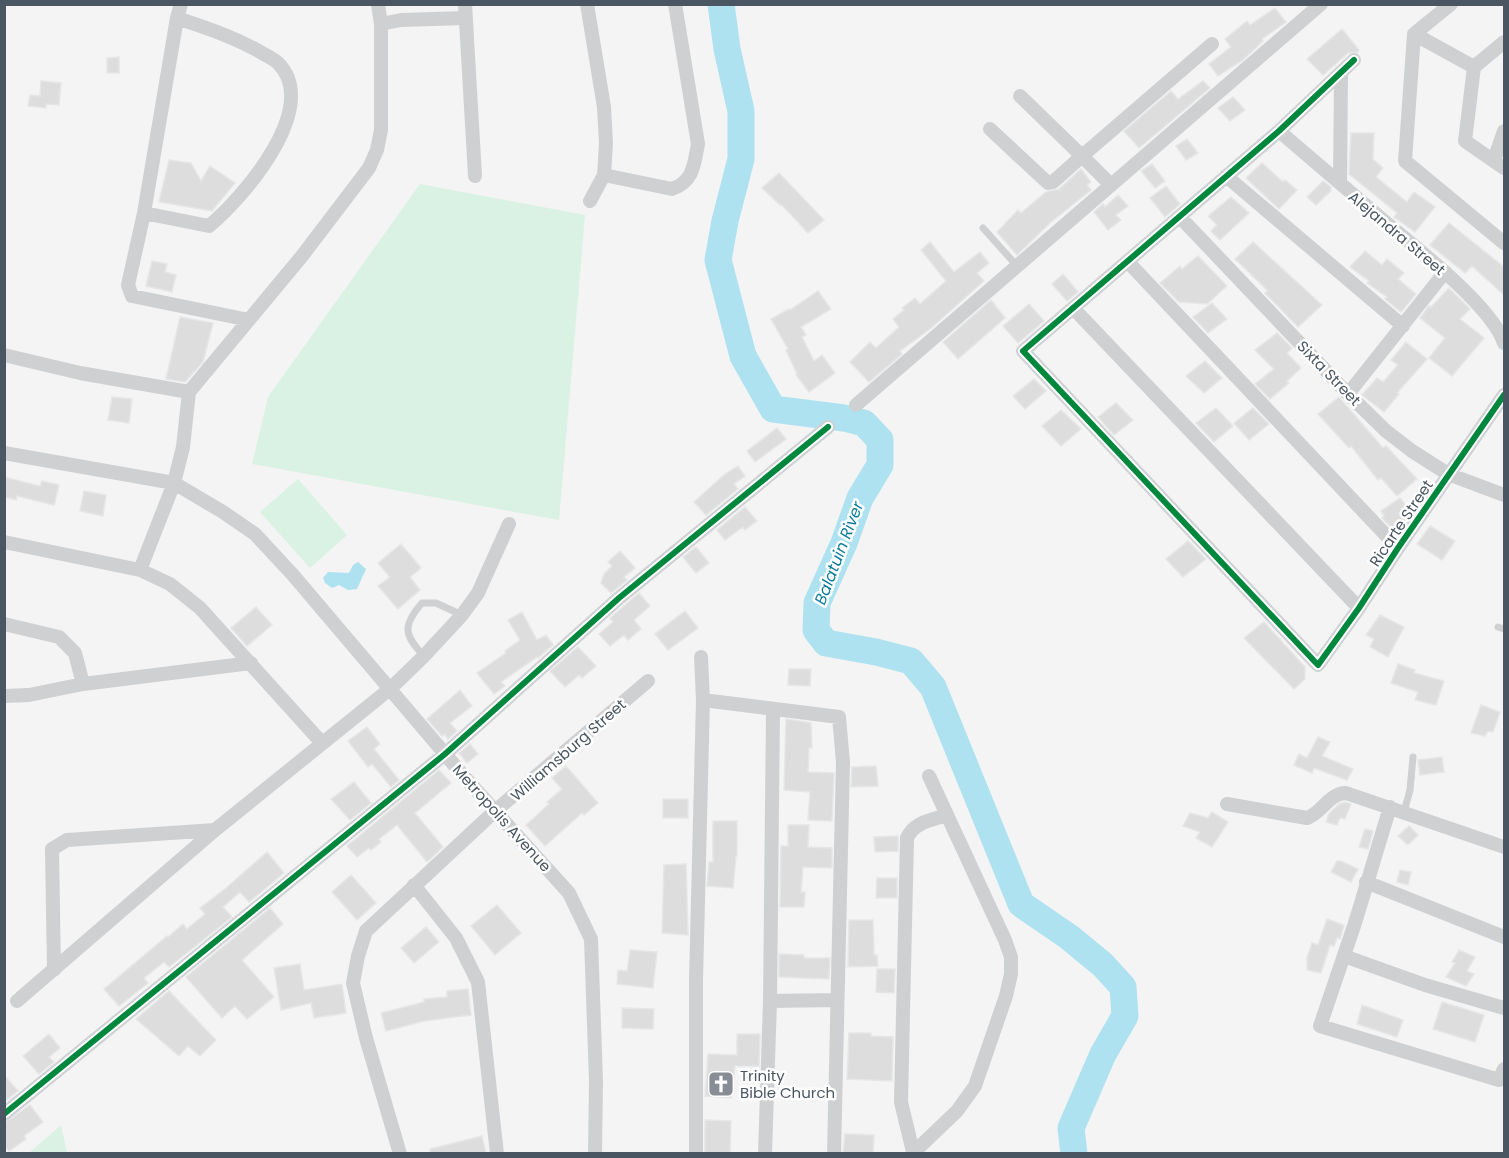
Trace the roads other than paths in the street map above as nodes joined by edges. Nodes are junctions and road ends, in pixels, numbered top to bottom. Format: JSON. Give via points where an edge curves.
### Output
{"nodes":[{"id":1,"x":587,"y":4,"type":"edge"},
{"id":2,"x":675,"y":4,"type":"edge"},
{"id":3,"x":1321,"y":4,"type":"edge"},
{"id":4,"x":1451,"y":4,"type":"edge"},
{"id":5,"x":377,"y":5,"type":"edge"},
{"id":6,"x":179,"y":11,"type":"edge"},
{"id":7,"x":465,"y":11,"type":"edge"},
{"id":8,"x":381,"y":24,"type":"junction"},
{"id":9,"x":1414,"y":34,"type":"junction"},
{"id":10,"x":1504,"y":42,"type":"edge"},
{"id":11,"x":1212,"y":44,"type":"dead end"},
{"id":12,"x":1354,"y":60,"type":"dead end"},
{"id":13,"x":1474,"y":68,"type":"junction"},
{"id":14,"x":1341,"y":72,"type":"junction"},
{"id":15,"x":1020,"y":96,"type":"dead end"},
{"id":16,"x":990,"y":129,"type":"dead end"},
{"id":17,"x":1279,"y":131,"type":"junction"},
{"id":18,"x":1504,"y":131,"type":"edge"},
{"id":19,"x":1082,"y":156,"type":"junction"},
{"id":20,"x":1499,"y":164,"type":"edge"},
{"id":21,"x":604,"y":175,"type":"junction"},
{"id":22,"x":475,"y":176,"type":"dead end"},
{"id":23,"x":1226,"y":177,"type":"junction"},
{"id":24,"x":1340,"y":183,"type":"junction"},
{"id":25,"x":1111,"y":185,"type":"junction"},
{"id":26,"x":590,"y":201,"type":"dead end"},
{"id":27,"x":144,"y":213,"type":"junction"},
{"id":28,"x":1180,"y":217,"type":"junction"},
{"id":29,"x":983,"y":228,"type":"dead end"},
{"id":30,"x":1504,"y":243,"type":"edge"},
{"id":31,"x":1128,"y":262,"type":"junction"},
{"id":32,"x":1017,"y":266,"type":"junction"},
{"id":33,"x":1444,"y":272,"type":"junction"},
{"id":34,"x":1073,"y":308,"type":"junction"},
{"id":35,"x":249,"y":320,"type":"junction"},
{"id":36,"x":1403,"y":327,"type":"junction"},
{"id":37,"x":1504,"y":343,"type":"edge"},
{"id":38,"x":4,"y":354,"type":"edge"},
{"id":39,"x":189,"y":392,"type":"junction"},
{"id":40,"x":1348,"y":394,"type":"junction"},
{"id":41,"x":1504,"y":395,"type":"edge"},
{"id":42,"x":856,"y":405,"type":"dead end"},
{"id":43,"x":828,"y":427,"type":"dead end"},
{"id":44,"x":4,"y":453,"type":"edge"},
{"id":45,"x":1448,"y":474,"type":"junction"},
{"id":46,"x":174,"y":483,"type":"junction"},
{"id":47,"x":1504,"y":495,"type":"edge"},
{"id":48,"x":509,"y":524,"type":"dead end"},
{"id":49,"x":4,"y":542,"type":"edge"},
{"id":50,"x":1398,"y":548,"type":"junction"},
{"id":51,"x":140,"y":570,"type":"junction"},
{"id":52,"x":1359,"y":608,"type":"junction"},
{"id":53,"x":462,"y":615,"type":"junction"},
{"id":54,"x":4,"y":624,"type":"edge"},
{"id":55,"x":424,"y":656,"type":"junction"},
{"id":56,"x":701,"y":657,"type":"dead end"},
{"id":57,"x":251,"y":663,"type":"junction"},
{"id":58,"x":648,"y":681,"type":"dead end"},
{"id":59,"x":82,"y":684,"type":"junction"},
{"id":60,"x":391,"y":688,"type":"junction"},
{"id":61,"x":4,"y":696,"type":"edge"},
{"id":62,"x":703,"y":700,"type":"junction"},
{"id":63,"x":773,"y":710,"type":"junction"},
{"id":64,"x":322,"y":743,"type":"junction"},
{"id":65,"x":445,"y":754,"type":"junction"},
{"id":66,"x":1413,"y":758,"type":"dead end"},
{"id":67,"x":929,"y":776,"type":"dead end"},
{"id":68,"x":1227,"y":804,"type":"dead end"},
{"id":69,"x":1390,"y":807,"type":"junction"},
{"id":70,"x":495,"y":812,"type":"junction"},
{"id":71,"x":1404,"y":812,"type":"junction"},
{"id":72,"x":947,"y":815,"type":"junction"},
{"id":73,"x":215,"y":830,"type":"junction"},
{"id":74,"x":1504,"y":848,"type":"edge"},
{"id":75,"x":1366,"y":882,"type":"junction"},
{"id":76,"x":414,"y":885,"type":"junction"},
{"id":77,"x":1504,"y":937,"type":"edge"},
{"id":78,"x":1344,"y":956,"type":"junction"},
{"id":79,"x":54,"y":970,"type":"junction"},
{"id":80,"x":837,"y":1000,"type":"junction"},
{"id":81,"x":17,"y":1001,"type":"dead end"},
{"id":82,"x":770,"y":1001,"type":"junction"},
{"id":83,"x":1504,"y":1008,"type":"edge"},
{"id":84,"x":1504,"y":1069,"type":"edge"},
{"id":85,"x":4,"y":1114,"type":"edge"},
{"id":86,"x":912,"y":1153,"type":"edge"},
{"id":87,"x":400,"y":1154,"type":"edge"},
{"id":88,"x":496,"y":1154,"type":"edge"},
{"id":89,"x":595,"y":1154,"type":"edge"},
{"id":90,"x":696,"y":1154,"type":"edge"},
{"id":91,"x":765,"y":1154,"type":"edge"},
{"id":92,"x":834,"y":1154,"type":"edge"}],
"edges":[{"from":1,"to":21,"type":"street","via":[[604,107]]},
{"from":2,"to":21,"type":"street","via":[[698,144],[694,166],[688,179],[672,189]]},
{"from":3,"to":25,"type":"street"},
{"from":4,"to":9,"type":"street"},
{"from":5,"to":8,"type":"street"},
{"from":6,"to":27,"type":"street"},
{"from":6,"to":27,"type":"street","via":[[278,63],[291,84],[290,115],[269,159],[227,211],[209,226]]},
{"from":7,"to":8,"type":"street"},
{"from":7,"to":22,"type":"street"},
{"from":8,"to":35,"type":"street","via":[[381,130],[369,168]]},
{"from":9,"to":13,"type":"street"},
{"from":9,"to":30,"type":"street","via":[[1405,161]]},
{"from":10,"to":13,"type":"street"},
{"from":11,"to":19,"type":"street"},
{"from":12,"to":14,"type":"street"},
{"from":13,"to":20,"type":"street","via":[[1465,141]]},
{"from":14,"to":17,"type":"street"},
{"from":14,"to":24,"type":"street"},
{"from":15,"to":19,"type":"street"},
{"from":16,"to":19,"type":"street","via":[[1048,183]]},
{"from":17,"to":23,"type":"street"},
{"from":17,"to":24,"type":"street","name":"Alejandra Street"},
{"from":18,"to":20,"type":"street"},
{"from":19,"to":25,"type":"street"},
{"from":21,"to":26,"type":"street"},
{"from":23,"to":28,"type":"street"},
{"from":23,"to":36,"type":"street"},
{"from":24,"to":33,"type":"street","name":"Alejandra Street"},
{"from":25,"to":32,"type":"street"},
{"from":27,"to":35,"type":"street","via":[[128,285],[132,296]]},
{"from":28,"to":31,"type":"street"},
{"from":28,"to":40,"type":"street","name":"Sixta Street"},
{"from":29,"to":32,"type":"lane"},
{"from":31,"to":34,"type":"street"},
{"from":31,"to":50,"type":"street"},
{"from":32,"to":42,"type":"street"},
{"from":33,"to":36,"type":"street"},
{"from":33,"to":37,"type":"street","name":"Alejandra Street","via":[[1494,322]]},
{"from":34,"to":52,"type":"street"},
{"from":34,"to":52,"type":"street","name":"Ricarte Street","via":[[1023,351],[1318,665]]},
{"from":35,"to":39,"type":"street"},
{"from":36,"to":40,"type":"street"},
{"from":38,"to":39,"type":"street"},
{"from":39,"to":46,"type":"street","via":[[183,447]]},
{"from":40,"to":45,"type":"street","name":"Sixta Street","via":[[1386,431]]},
{"from":41,"to":45,"type":"street","name":"Ricarte Street"},
{"from":43,"to":65,"type":"street","via":[[619,598]]},
{"from":44,"to":46,"type":"street"},
{"from":45,"to":47,"type":"street","name":"Sixta Street"},
{"from":45,"to":50,"type":"street","name":"Ricarte Street"},
{"from":46,"to":51,"type":"street"},
{"from":46,"to":60,"type":"street","name":"Metropolis Avenue","via":[[255,534]]},
{"from":48,"to":53,"type":"street","via":[[478,592]]},
{"from":49,"to":51,"type":"street"},
{"from":50,"to":52,"type":"street","name":"Ricarte Street"},
{"from":51,"to":57,"type":"street","via":[[170,584],[200,608]]},
{"from":53,"to":55,"type":"street"},
{"from":53,"to":55,"type":"lane","via":[[436,603],[422,603],[411,616],[407,629],[412,643]]},
{"from":54,"to":59,"type":"street","via":[[59,637],[75,653]]},
{"from":55,"to":60,"type":"street"},
{"from":56,"to":62,"type":"street"},
{"from":57,"to":59,"type":"street"},
{"from":57,"to":64,"type":"street"},
{"from":58,"to":70,"type":"street","name":"Williamsburg Street"},
{"from":59,"to":61,"type":"street","via":[[29,696]]},
{"from":60,"to":64,"type":"street"},
{"from":60,"to":65,"type":"street","name":"Metropolis Avenue"},
{"from":62,"to":63,"type":"street"},
{"from":62,"to":90,"type":"street"},
{"from":63,"to":80,"type":"street","via":[[839,717],[843,762]]},
{"from":63,"to":82,"type":"street"},
{"from":64,"to":73,"type":"street"},
{"from":65,"to":70,"type":"street","name":"Metropolis Avenue"},
{"from":65,"to":85,"type":"street"},
{"from":66,"to":71,"type":"lane"},
{"from":67,"to":72,"type":"street"},
{"from":68,"to":69,"type":"street","via":[[1307,818],[1335,796],[1346,793]]},
{"from":69,"to":71,"type":"street"},
{"from":69,"to":75,"type":"street"},
{"from":70,"to":76,"type":"street","name":"Williamsburg Street"},
{"from":70,"to":89,"type":"street","name":"Metropolis Avenue","via":[[569,893],[591,939]]},
{"from":71,"to":74,"type":"street"},
{"from":72,"to":86,"type":"street","via":[[920,824],[907,838],[901,1102]]},
{"from":72,"to":86,"type":"street","via":[[1005,940],[1011,974],[975,1086],[957,1112]]},
{"from":73,"to":79,"type":"street"},
{"from":73,"to":79,"type":"street","via":[[67,840],[52,849]]},
{"from":75,"to":77,"type":"street"},
{"from":75,"to":78,"type":"street"},
{"from":76,"to":87,"type":"street","name":"Williamsburg Street","via":[[366,931],[353,983]]},
{"from":76,"to":88,"type":"street","via":[[456,938],[478,982]]},
{"from":78,"to":83,"type":"street"},
{"from":78,"to":84,"type":"street","via":[[1320,1026],[1499,1080]]},
{"from":79,"to":81,"type":"street"},
{"from":80,"to":82,"type":"street"},
{"from":80,"to":92,"type":"street"},
{"from":82,"to":91,"type":"street"}]}
